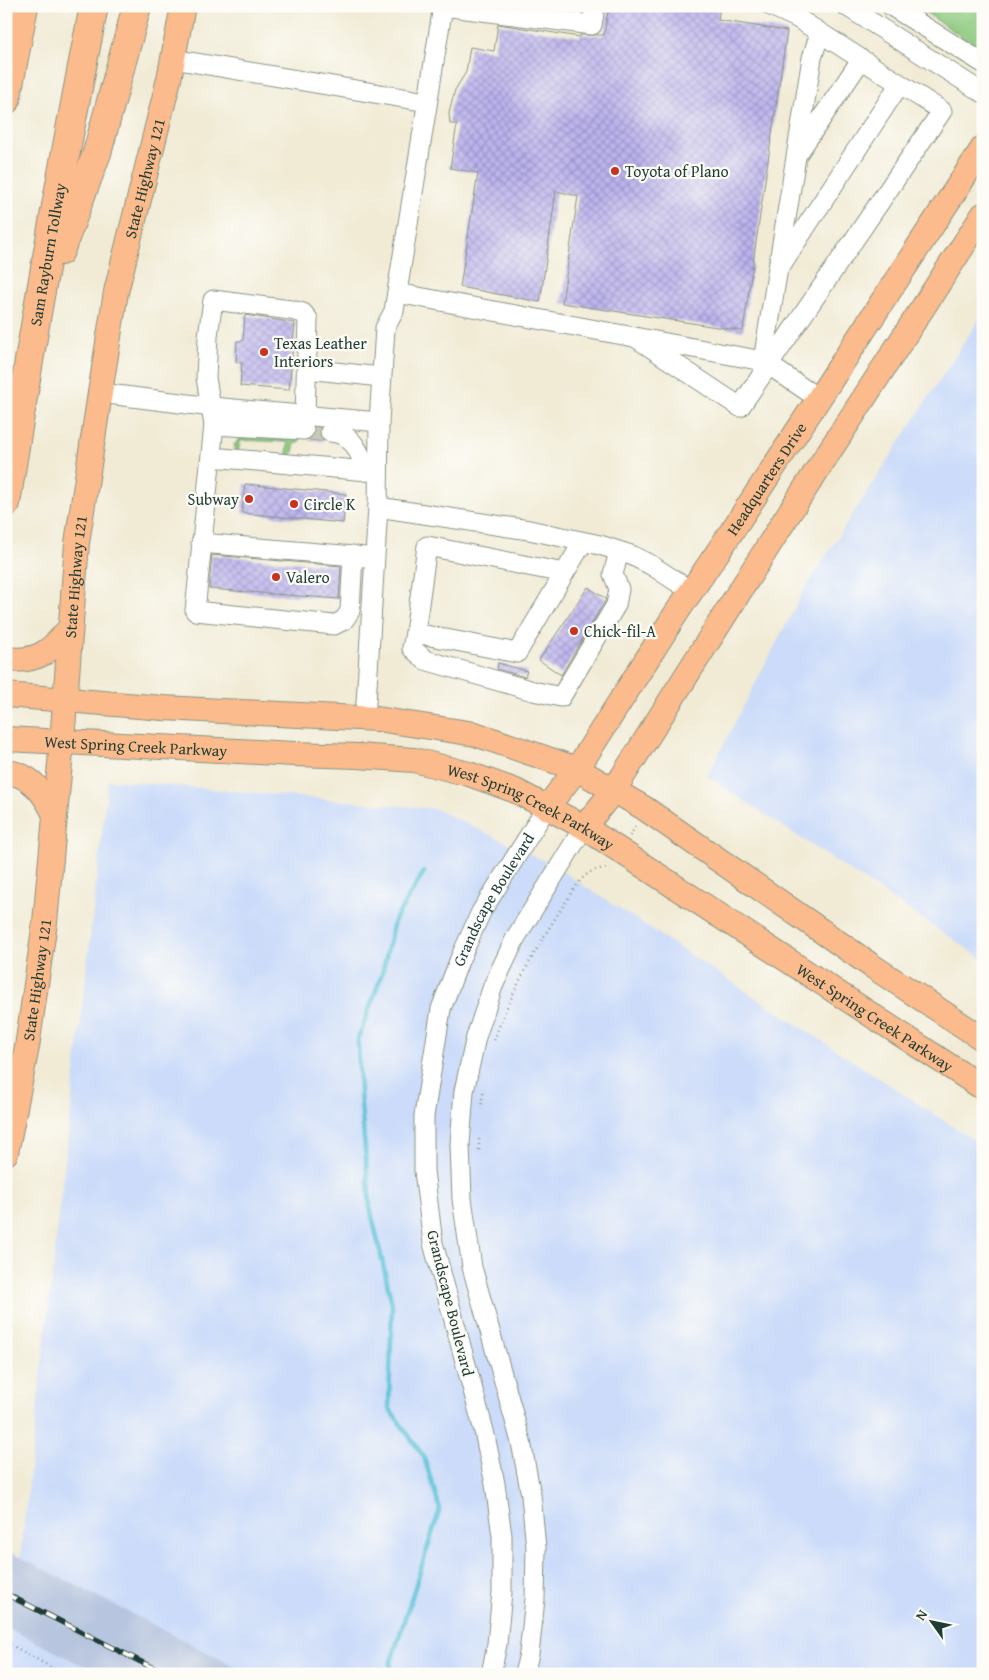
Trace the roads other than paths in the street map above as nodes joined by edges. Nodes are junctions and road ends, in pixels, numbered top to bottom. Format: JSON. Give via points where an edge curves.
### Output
{"nodes":[{"id":1,"x":24,"y":6,"type":"edge"},
{"id":2,"x":94,"y":6,"type":"edge"},
{"id":3,"x":137,"y":6,"type":"edge"},
{"id":4,"x":183,"y":6,"type":"edge"},
{"id":5,"x":443,"y":6,"type":"edge"},
{"id":6,"x":595,"y":6,"type":"edge"},
{"id":7,"x":771,"y":6,"type":"edge"},
{"id":8,"x":846,"y":6,"type":"edge"},
{"id":9,"x":891,"y":6,"type":"edge"},
{"id":10,"x":822,"y":34,"type":"junction"},
{"id":11,"x":966,"y":53,"type":"junction"},
{"id":12,"x":173,"y":59,"type":"junction"},
{"id":13,"x":861,"y":60,"type":"junction"},
{"id":14,"x":983,"y":63,"type":"edge"},
{"id":15,"x":952,"y":74,"type":"junction"},
{"id":16,"x":899,"y":84,"type":"junction"},
{"id":17,"x":983,"y":93,"type":"edge"},
{"id":18,"x":6,"y":100,"type":"edge"},
{"id":19,"x":427,"y":102,"type":"junction"},
{"id":20,"x":983,"y":148,"type":"edge"},
{"id":21,"x":795,"y":158,"type":"junction"},
{"id":22,"x":983,"y":215,"type":"edge"},
{"id":23,"x":777,"y":271,"type":"junction"},
{"id":24,"x":397,"y":292,"type":"junction"},
{"id":25,"x":36,"y":313,"type":"junction"},
{"id":26,"x":635,"y":337,"type":"junction"},
{"id":27,"x":766,"y":363,"type":"junction"},
{"id":28,"x":306,"y":369,"type":"junction"},
{"id":29,"x":381,"y":377,"type":"junction"},
{"id":30,"x":100,"y":393,"type":"junction"},
{"id":31,"x":819,"y":399,"type":"junction"},
{"id":32,"x":213,"y":416,"type":"junction"},
{"id":33,"x":850,"y":419,"type":"junction"},
{"id":34,"x":304,"y":422,"type":"junction"},
{"id":35,"x":379,"y":422,"type":"junction"},
{"id":36,"x":330,"y":432,"type":"tunnel mouth"},
{"id":37,"x":211,"y":457,"type":"junction"},
{"id":38,"x":372,"y":471,"type":"junction"},
{"id":39,"x":6,"y":503,"type":"edge"},
{"id":40,"x":378,"y":507,"type":"junction"},
{"id":41,"x":431,"y":515,"type":"junction"},
{"id":42,"x":583,"y":542,"type":"junction"},
{"id":43,"x":202,"y":543,"type":"junction"},
{"id":44,"x":427,"y":546,"type":"junction"},
{"id":45,"x":619,"y":552,"type":"junction"},
{"id":46,"x":353,"y":555,"type":"junction"},
{"id":47,"x":375,"y":558,"type":"junction"},
{"id":48,"x":564,"y":573,"type":"junction"},
{"id":49,"x":691,"y":591,"type":"junction"},
{"id":50,"x":70,"y":628,"type":"junction"},
{"id":51,"x":415,"y":633,"type":"junction"},
{"id":52,"x":6,"y":660,"type":"edge"},
{"id":53,"x":6,"y":695,"type":"edge"},
{"id":54,"x":65,"y":700,"type":"junction"},
{"id":55,"x":365,"y":719,"type":"junction"},
{"id":56,"x":6,"y":738,"type":"edge"},
{"id":57,"x":62,"y":742,"type":"junction"},
{"id":58,"x":577,"y":769,"type":"junction"},
{"id":59,"x":6,"y":772,"type":"edge"},
{"id":60,"x":614,"y":790,"type":"junction"},
{"id":61,"x":547,"y":807,"type":"junction"},
{"id":62,"x":55,"y":815,"type":"junction"},
{"id":63,"x":584,"y":827,"type":"junction"},
{"id":64,"x":983,"y":1039,"type":"edge"},
{"id":65,"x":983,"y":1088,"type":"edge"},
{"id":66,"x":6,"y":1153,"type":"edge"},
{"id":67,"x":470,"y":1253,"type":"junction"},
{"id":68,"x":437,"y":1258,"type":"junction"},
{"id":69,"x":491,"y":1674,"type":"edge"},
{"id":70,"x":524,"y":1674,"type":"edge"}],
"edges":[{"from":1,"to":18,"type":"highway"},
{"from":2,"to":25,"type":"highway","name":"Sam Rayburn Tollway"},
{"from":3,"to":25,"type":"highway","via":[[97,153]]},
{"from":4,"to":12,"type":"main road","name":"State Highway 121"},
{"from":5,"to":6,"type":"street","via":[[592,25]]},
{"from":5,"to":19,"type":"street"},
{"from":7,"to":10,"type":"street"},
{"from":8,"to":15,"type":"street"},
{"from":9,"to":11,"type":"street"},
{"from":10,"to":13,"type":"street"},
{"from":10,"to":21,"type":"street","via":[[812,58]]},
{"from":11,"to":14,"type":"street"},
{"from":11,"to":15,"type":"street"},
{"from":12,"to":19,"type":"street"},
{"from":12,"to":30,"type":"main road","name":"State Highway 121","via":[[116,292]]},
{"from":13,"to":16,"type":"street"},
{"from":13,"to":21,"type":"street"},
{"from":15,"to":17,"type":"street"},
{"from":16,"to":23,"type":"street"},
{"from":16,"to":27,"type":"street","via":[[942,112]]},
{"from":19,"to":24,"type":"street"},
{"from":20,"to":31,"type":"main road","name":"Headquarters Drive"},
{"from":21,"to":23,"type":"street"},
{"from":22,"to":33,"type":"main road"},
{"from":23,"to":27,"type":"street"},
{"from":24,"to":26,"type":"street"},
{"from":24,"to":29,"type":"street","via":[[394,311],[385,328]]},
{"from":25,"to":39,"type":"highway","name":"Sam Rayburn Tollway"},
{"from":26,"to":27,"type":"street"},
{"from":26,"to":27,"type":"street","via":[[740,407]]},
{"from":27,"to":31,"type":"street"},
{"from":28,"to":29,"type":"street"},
{"from":28,"to":32,"type":"street","via":[[308,319],[303,313],[213,300],[206,378]]},
{"from":28,"to":34,"type":"street"},
{"from":29,"to":35,"type":"street"},
{"from":30,"to":32,"type":"street"},
{"from":30,"to":50,"type":"main road","name":"State Highway 121","via":[[77,543]]},
{"from":31,"to":33,"type":"main road"},
{"from":31,"to":49,"type":"main road","name":"Headquarters Drive"},
{"from":32,"to":34,"type":"street"},
{"from":32,"to":37,"type":"street"},
{"from":33,"to":60,"type":"main road"},
{"from":34,"to":35,"type":"street"},
{"from":35,"to":38,"type":"street"},
{"from":36,"to":38,"type":"street","via":[[344,434],[350,439]]},
{"from":37,"to":38,"type":"street"},
{"from":37,"to":43,"type":"street"},
{"from":38,"to":40,"type":"street"},
{"from":40,"to":41,"type":"street"},
{"from":40,"to":47,"type":"street"},
{"from":41,"to":42,"type":"street"},
{"from":41,"to":44,"type":"street"},
{"from":42,"to":45,"type":"street"},
{"from":42,"to":48,"type":"street"},
{"from":43,"to":46,"type":"street"},
{"from":43,"to":46,"type":"street","via":[[195,611],[334,625],[344,620],[350,611]]},
{"from":44,"to":48,"type":"street"},
{"from":44,"to":51,"type":"street"},
{"from":45,"to":49,"type":"street","via":[[651,566]]},
{"from":45,"to":51,"type":"street","via":[[613,574],[619,590],[616,605],[561,697],[533,692],[425,660],[412,648]]},
{"from":46,"to":47,"type":"street"},
{"from":47,"to":55,"type":"street"},
{"from":48,"to":51,"type":"street","via":[[517,653]]},
{"from":49,"to":58,"type":"main road","name":"Headquarters Drive"},
{"from":50,"to":52,"type":"main road","via":[[55,646],[40,656],[19,661]]},
{"from":50,"to":54,"type":"main road","name":"State Highway 121"},
{"from":53,"to":54,"type":"main road"},
{"from":54,"to":55,"type":"main road"},
{"from":54,"to":57,"type":"main road","name":"State Highway 121"},
{"from":55,"to":58,"type":"main road","via":[[474,734]]},
{"from":56,"to":57,"type":"main road","name":"West Spring Creek Parkway"},
{"from":57,"to":61,"type":"main road","name":"West Spring Creek Parkway","via":[[414,760],[470,774]]},
{"from":57,"to":62,"type":"main road","name":"State Highway 121"},
{"from":58,"to":60,"type":"main road"},
{"from":58,"to":61,"type":"main road","name":"Headquarters Drive"},
{"from":59,"to":62,"type":"main road","via":[[16,773],[34,783]]},
{"from":60,"to":63,"type":"main road"},
{"from":60,"to":64,"type":"main road"},
{"from":61,"to":63,"type":"main road","name":"West Spring Creek Parkway"},
{"from":61,"to":68,"type":"street","name":"Grandscape Boulevard","via":[[481,912],[441,1010],[424,1116],[424,1171]]},
{"from":62,"to":66,"type":"main road","name":"State Highway 121","via":[[45,922],[27,1047]]},
{"from":63,"to":65,"type":"main road","name":"West Spring Creek Parkway"},
{"from":63,"to":67,"type":"street","name":"Grandscape Boulevard","via":[[516,937],[493,986],[476,1037],[464,1091],[460,1144],[462,1199]]},
{"from":67,"to":68,"type":"street"},
{"from":67,"to":70,"type":"street","name":"Grandscape Boulevard","via":[[521,1442],[531,1495],[536,1548],[535,1599]]},
{"from":68,"to":69,"type":"street","name":"Grandscape Boulevard","via":[[484,1431],[502,1536],[502,1592]]}]}
